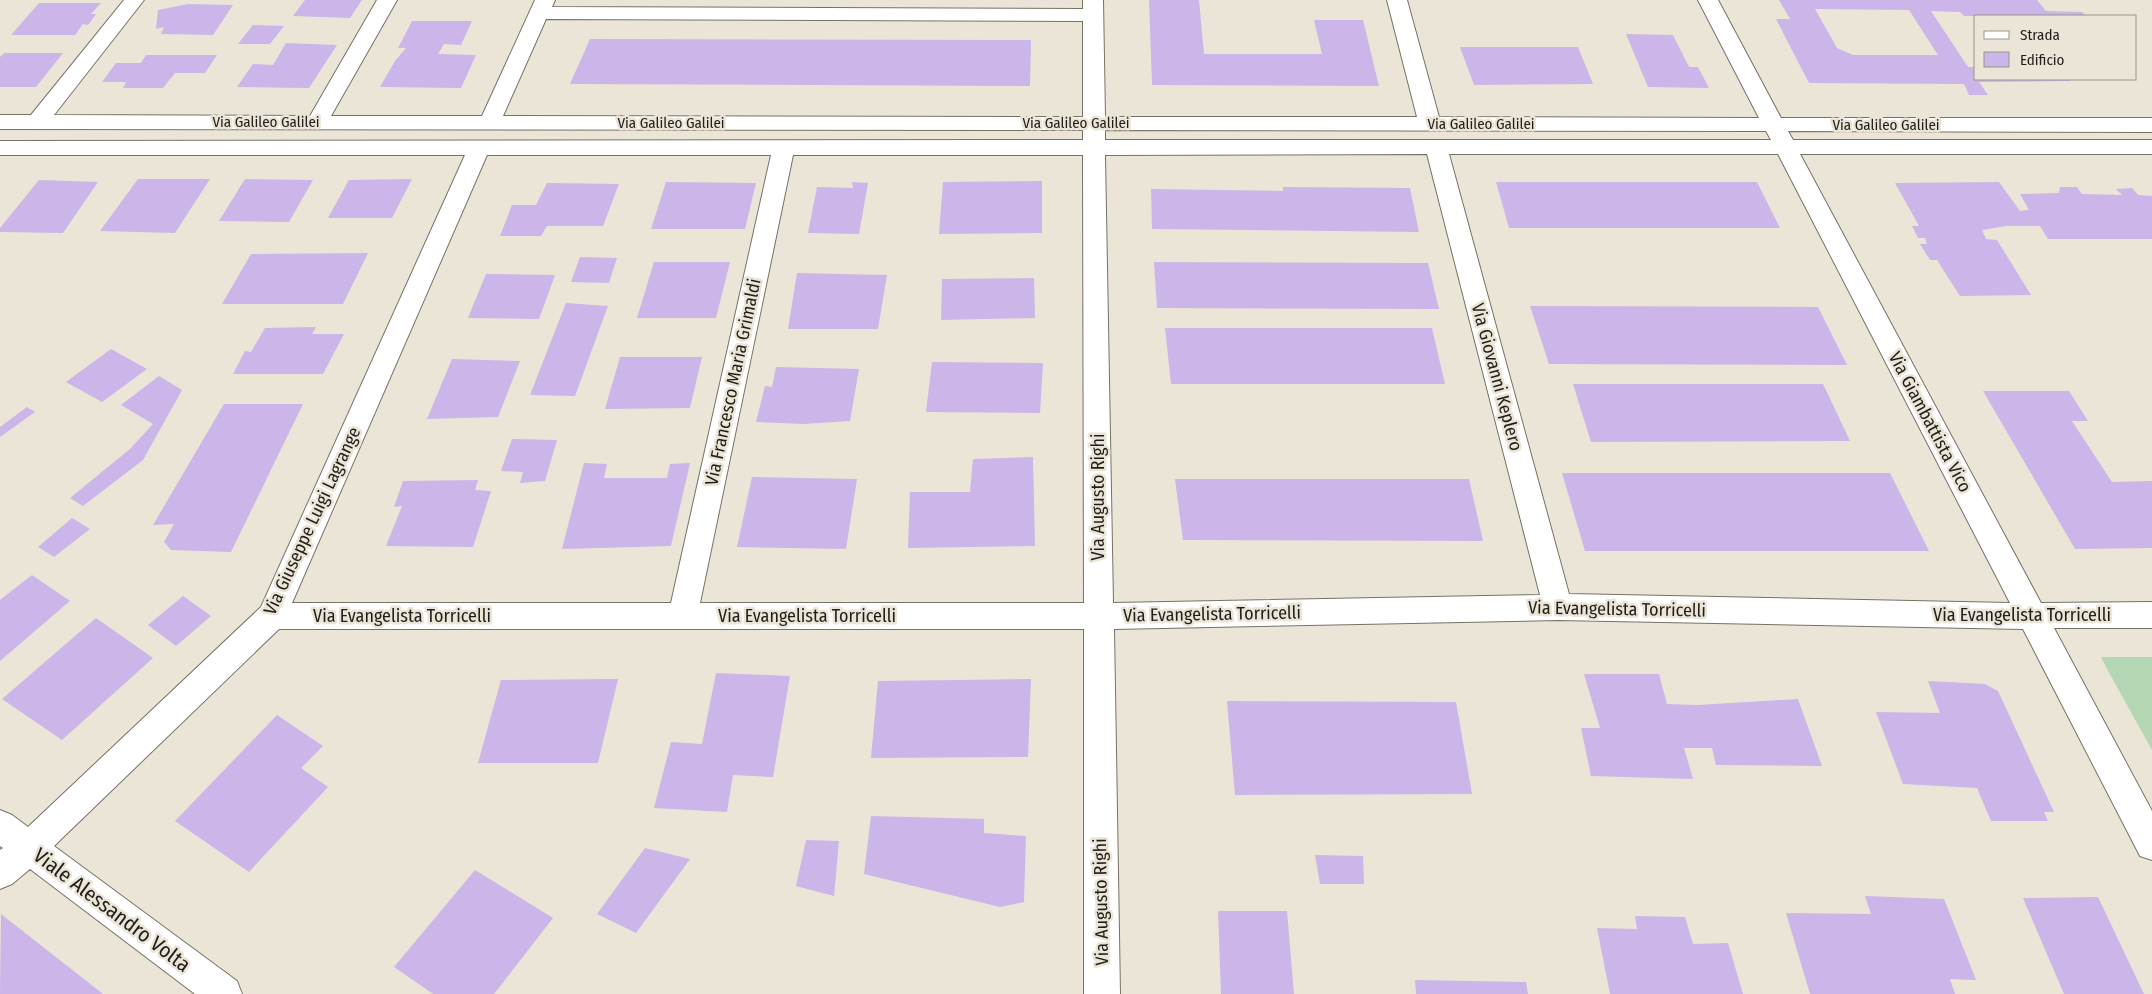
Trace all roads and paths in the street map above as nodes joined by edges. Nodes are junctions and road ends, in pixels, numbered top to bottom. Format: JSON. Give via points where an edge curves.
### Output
{"nodes":[{"id":1,"x":134,"y":0,"type":"edge"},
{"id":2,"x":387,"y":0,"type":"edge"},
{"id":3,"x":1397,"y":0,"type":"edge"},
{"id":4,"x":1708,"y":0,"type":"edge"},
{"id":5,"x":542,"y":6,"type":"edge"},
{"id":6,"x":1093,"y":8,"type":"edge"},
{"id":7,"x":0,"y":122,"type":"edge"},
{"id":8,"x":37,"y":122,"type":"junction"},
{"id":9,"x":317,"y":122,"type":"junction"},
{"id":10,"x":490,"y":122,"type":"junction"},
{"id":11,"x":1772,"y":124,"type":"junction"},
{"id":12,"x":2152,"y":125,"type":"edge"},
{"id":13,"x":1094,"y":136,"type":"junction"},
{"id":14,"x":1433,"y":136,"type":"junction"},
{"id":15,"x":2152,"y":147,"type":"edge"},
{"id":16,"x":0,"y":148,"type":"edge"},
{"id":17,"x":479,"y":148,"type":"junction"},
{"id":18,"x":783,"y":148,"type":"junction"},
{"id":19,"x":1785,"y":148,"type":"junction"},
{"id":20,"x":1558,"y":607,"type":"junction"},
{"id":21,"x":2032,"y":615,"type":"junction"},
{"id":22,"x":2152,"y":615,"type":"edge"},
{"id":23,"x":272,"y":616,"type":"junction"},
{"id":24,"x":683,"y":616,"type":"junction"},
{"id":25,"x":1099,"y":616,"type":"junction"},
{"id":26,"x":0,"y":826,"type":"edge"},
{"id":27,"x":2152,"y":844,"type":"edge"},
{"id":28,"x":29,"y":848,"type":"junction"},
{"id":29,"x":0,"y":872,"type":"edge"},
{"id":30,"x":224,"y":994,"type":"edge"},
{"id":31,"x":1102,"y":994,"type":"edge"}],
"edges":[{"from":1,"to":8,"type":"street"},
{"from":2,"to":9,"type":"street"},
{"from":3,"to":14,"type":"street","name":"Via Giovanni Keplero"},
{"from":4,"to":11,"type":"street","name":"Via Giambattista Vico"},
{"from":5,"to":6,"type":"street"},
{"from":5,"to":10,"type":"street"},
{"from":6,"to":13,"type":"street","name":"Via Augusto Righi"},
{"from":7,"to":8,"type":"street","name":"Via Galileo Galilei"},
{"from":8,"to":9,"type":"street","name":"Via Galileo Galilei"},
{"from":9,"to":10,"type":"street","name":"Via Galileo Galilei"},
{"from":10,"to":13,"type":"street","name":"Via Galileo Galilei"},
{"from":11,"to":12,"type":"street","name":"Via Galileo Galilei"},
{"from":11,"to":14,"type":"street","name":"Via Galileo Galilei"},
{"from":11,"to":19,"type":"street","name":"Via Giambattista Vico"},
{"from":13,"to":14,"type":"street","name":"Via Galileo Galilei"},
{"from":13,"to":18,"type":"street","name":"Via Galileo Galilei"},
{"from":13,"to":25,"type":"street","name":"Via Augusto Righi"},
{"from":14,"to":19,"type":"street","name":"Via Galileo Galilei"},
{"from":14,"to":20,"type":"street","name":"Via Giovanni Keplero"},
{"from":15,"to":19,"type":"street","name":"Via Galileo Galilei"},
{"from":16,"to":17,"type":"street","name":"Via Galileo Galilei"},
{"from":17,"to":18,"type":"street","name":"Via Galileo Galilei"},
{"from":17,"to":23,"type":"street","name":"Via Giuseppe Luigi Lagrange"},
{"from":18,"to":24,"type":"street","name":"Via Francesco Maria Grimaldi"},
{"from":19,"to":21,"type":"street","name":"Via Giambattista Vico"},
{"from":20,"to":21,"type":"street","name":"Via Evangelista Torricelli"},
{"from":20,"to":25,"type":"street","name":"Via Evangelista Torricelli"},
{"from":21,"to":22,"type":"street","name":"Via Evangelista Torricelli"},
{"from":21,"to":27,"type":"street","name":"Via Giambattista Vico"},
{"from":23,"to":24,"type":"street","name":"Via Evangelista Torricelli"},
{"from":23,"to":28,"type":"street","name":"Via Giuseppe Luigi Lagrange"},
{"from":24,"to":25,"type":"street","name":"Via Evangelista Torricelli"},
{"from":25,"to":31,"type":"street","name":"Via Augusto Righi"},
{"from":26,"to":28,"type":"street","name":"Viale Alessandro Volta"},
{"from":28,"to":29,"type":"street","name":"Via Giuseppe Luigi Lagrange"},
{"from":28,"to":30,"type":"street","name":"Viale Alessandro Volta"}]}
